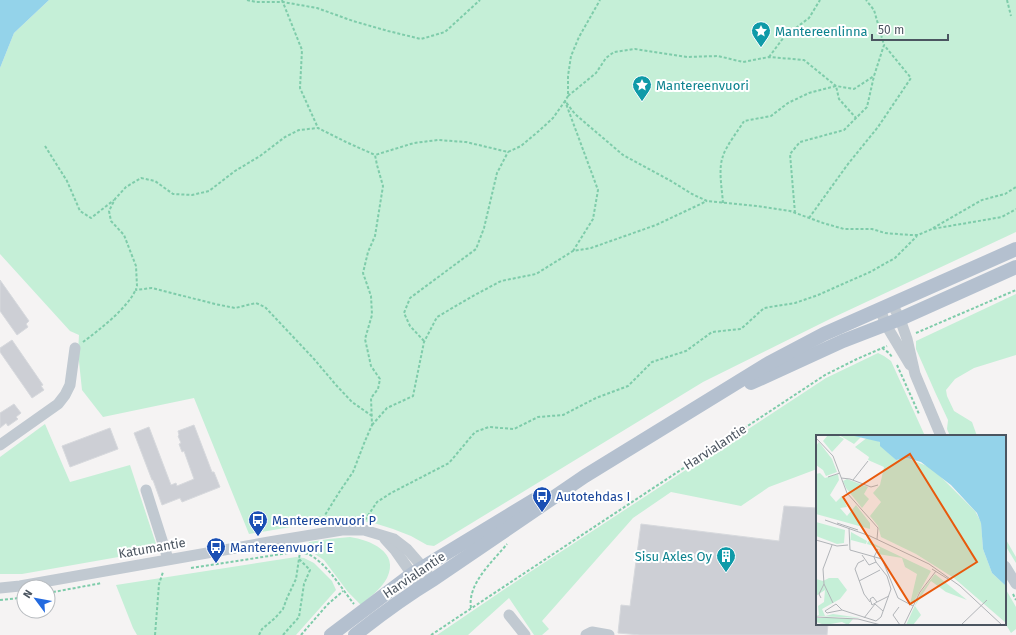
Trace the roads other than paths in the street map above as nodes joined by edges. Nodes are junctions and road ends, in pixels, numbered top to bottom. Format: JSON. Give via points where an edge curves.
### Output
{"nodes":[{"id":1,"x":1016,"y":249,"type":"edge"},
{"id":2,"x":1016,"y":267,"type":"edge"},
{"id":3,"x":886,"y":307,"type":"junction"},
{"id":4,"x":900,"y":319,"type":"junction"},
{"id":5,"x":886,"y":325,"type":"junction"},
{"id":6,"x":75,"y":348,"type":"road end"},
{"id":7,"x":916,"y":374,"type":"junction"},
{"id":8,"x":694,"y":409,"type":"junction"},
{"id":9,"x":941,"y":435,"type":"edge"},
{"id":10,"x":0,"y":445,"type":"edge"},
{"id":11,"x":585,"y":476,"type":"junction"},
{"id":12,"x":146,"y":490,"type":"dead end"},
{"id":13,"x":168,"y":559,"type":"junction"},
{"id":14,"x":1006,"y":568,"type":"edge"},
{"id":15,"x":418,"y":570,"type":"junction"},
{"id":16,"x":434,"y":580,"type":"junction"},
{"id":17,"x":1016,"y":584,"type":"edge"},
{"id":18,"x":422,"y":587,"type":"junction"},
{"id":19,"x":0,"y":588,"type":"edge"},
{"id":20,"x":509,"y":615,"type":"dead end"},
{"id":21,"x":331,"y":635,"type":"edge"},
{"id":22,"x":355,"y":635,"type":"edge"},
{"id":23,"x":525,"y":635,"type":"edge"},
{"id":24,"x":586,"y":635,"type":"edge"},
{"id":25,"x":609,"y":635,"type":"edge"}],
"edges":[{"from":1,"to":3,"type":"main road","name":"Harvialantie"},
{"from":2,"to":4,"type":"main road","name":"Harvialantie"},
{"from":3,"to":4,"type":"street"},
{"from":3,"to":5,"type":"street"},
{"from":3,"to":8,"type":"main road","name":"Harvialantie","via":[[824,334],[769,363]]},
{"from":4,"to":5,"type":"main road","name":"Harvialantie"},
{"from":4,"to":7,"type":"street"},
{"from":5,"to":7,"type":"street"},
{"from":5,"to":8,"type":"main road","name":"Harvialantie","via":[[821,351]]},
{"from":6,"to":10,"type":"street","via":[[70,385],[65,395],[58,404]]},
{"from":7,"to":9,"type":"street"},
{"from":8,"to":11,"type":"main road","name":"Harvialantie"},
{"from":11,"to":15,"type":"main road","name":"Harvialantie","via":[[528,503]]},
{"from":11,"to":16,"type":"main road","name":"Harvialantie"},
{"from":12,"to":13,"type":"street"},
{"from":13,"to":15,"type":"street","name":"Katumantie","via":[[342,530],[364,530],[394,539],[407,549]]},
{"from":13,"to":19,"type":"street","name":"Katumantie"},
{"from":14,"to":17,"type":"street"},
{"from":15,"to":16,"type":"street","name":"Katumantie"},
{"from":15,"to":18,"type":"street","name":"Katumantie"},
{"from":15,"to":21,"type":"main road","name":"Harvialantie"},
{"from":16,"to":18,"type":"main road","name":"Harvialantie"},
{"from":18,"to":22,"type":"main road","name":"Harvialantie"},
{"from":20,"to":23,"type":"street"},
{"from":24,"to":25,"type":"street","via":[[592,632]]}]}
